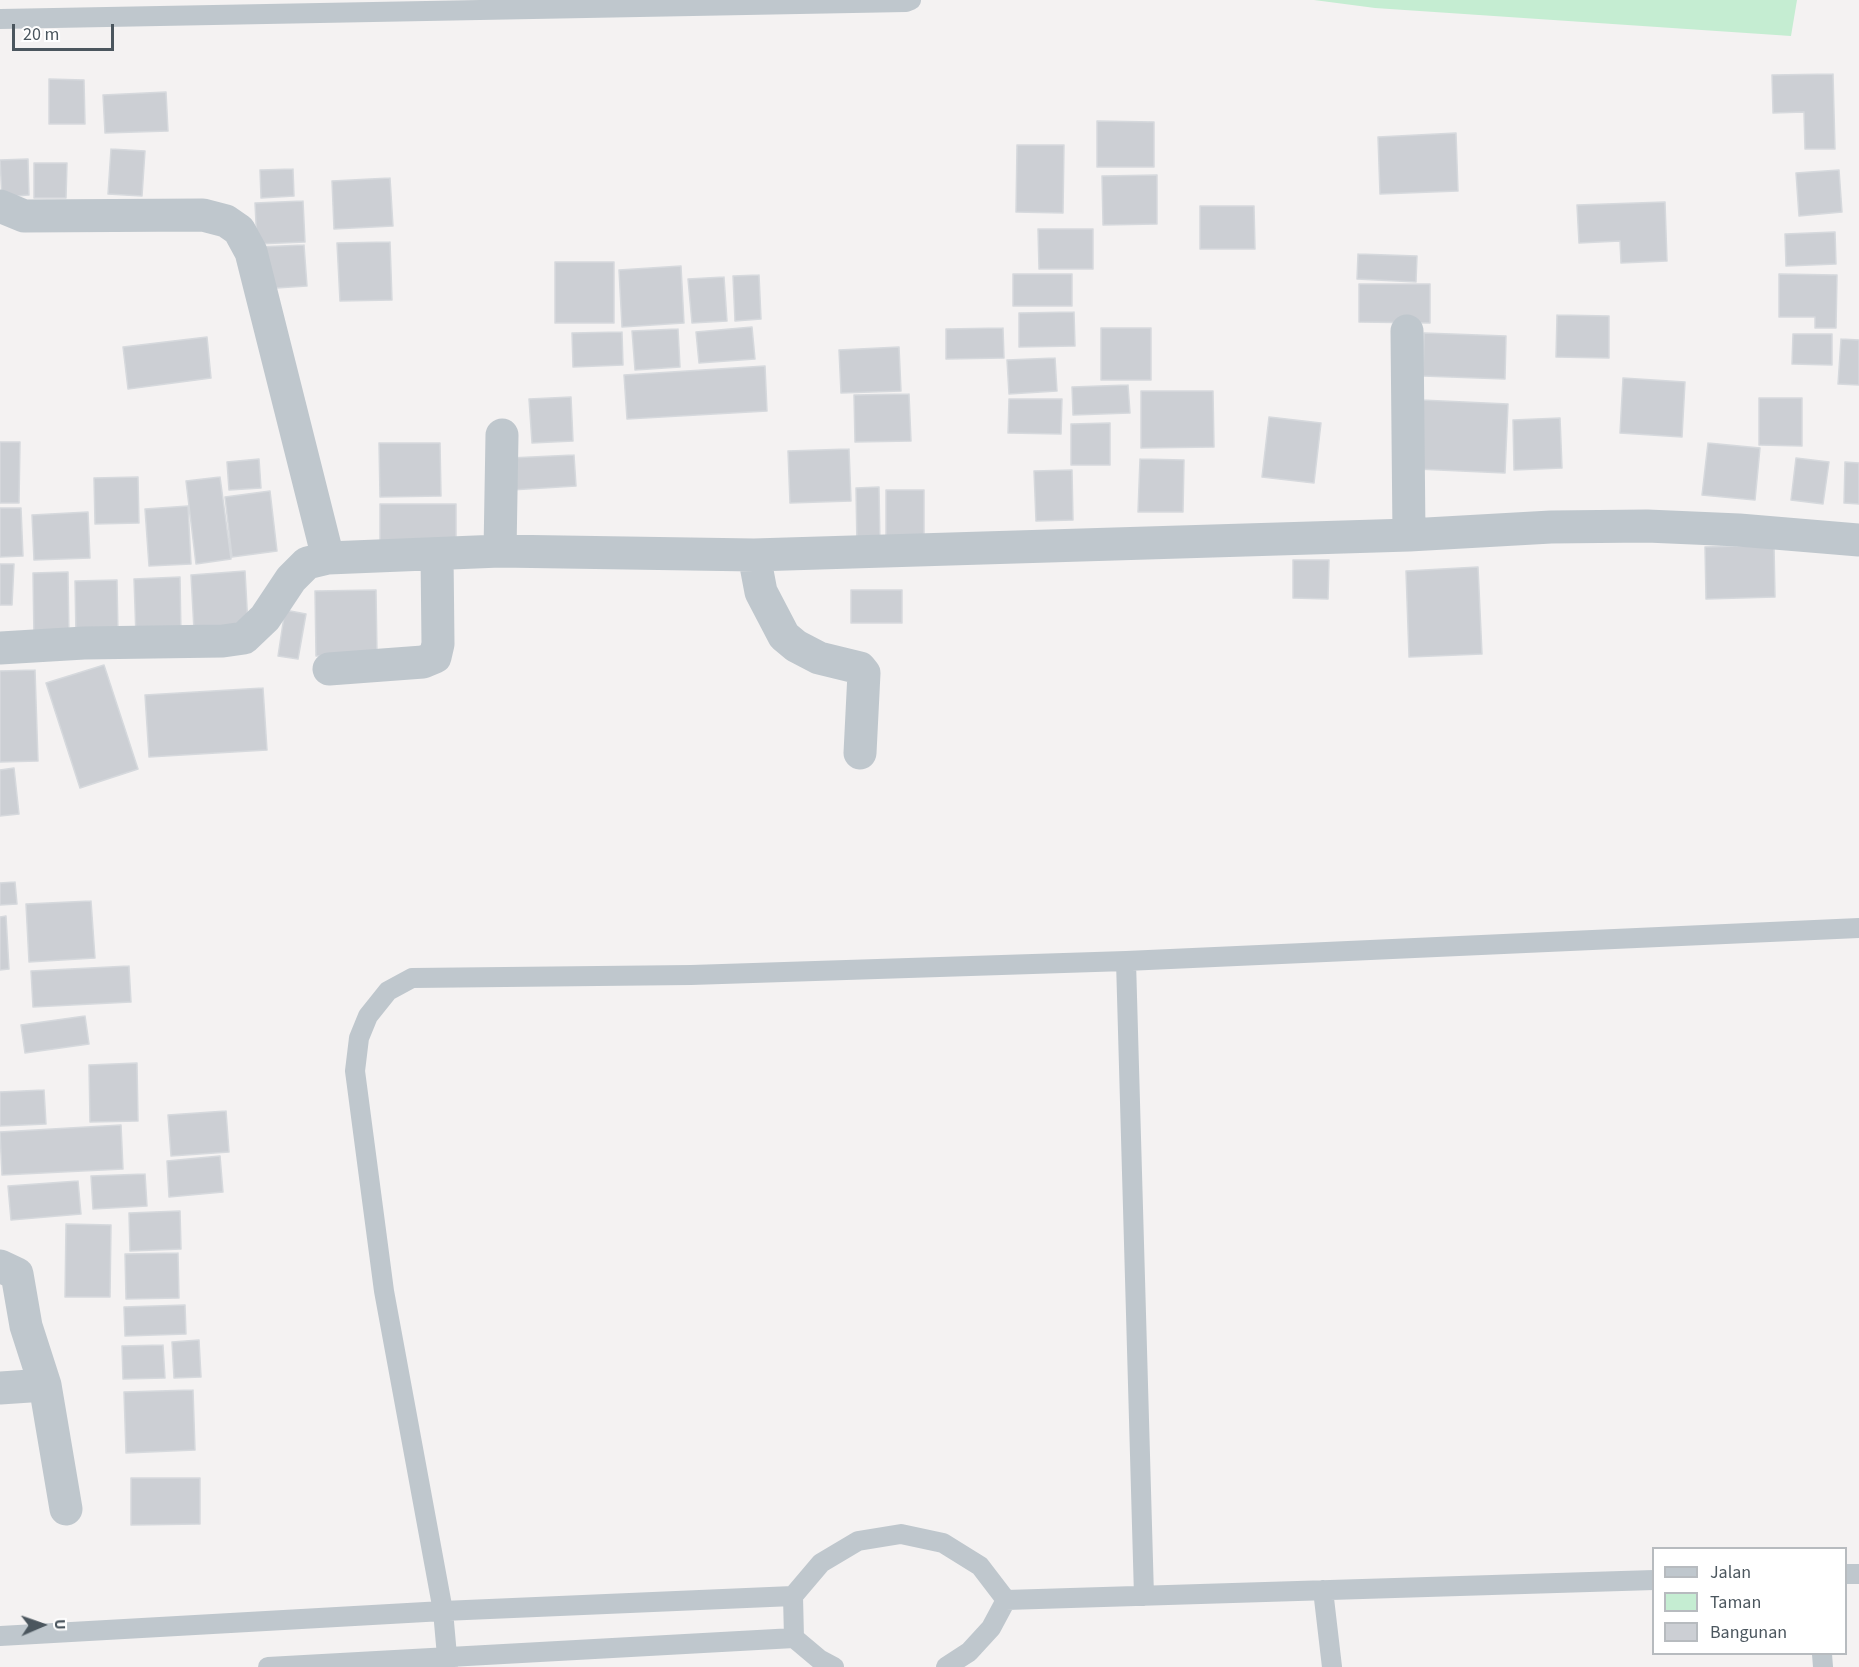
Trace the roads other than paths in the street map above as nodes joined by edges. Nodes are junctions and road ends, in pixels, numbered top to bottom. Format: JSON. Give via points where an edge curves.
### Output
{"nodes":[{"id":1,"x":911,"y":0,"type":"edge"},
{"id":2,"x":0,"y":19,"type":"edge"},
{"id":3,"x":0,"y":206,"type":"edge"},
{"id":4,"x":1407,"y":331,"type":"dead end"},
{"id":5,"x":501,"y":435,"type":"dead end"},
{"id":6,"x":1409,"y":535,"type":"junction"},
{"id":7,"x":1859,"y":540,"type":"edge"},
{"id":8,"x":501,"y":551,"type":"junction"},
{"id":9,"x":437,"y":554,"type":"junction"},
{"id":10,"x":754,"y":555,"type":"junction"},
{"id":11,"x":328,"y":558,"type":"junction"},
{"id":12,"x":0,"y":648,"type":"edge"},
{"id":13,"x":329,"y":669,"type":"dead end"},
{"id":14,"x":860,"y":753,"type":"dead end"},
{"id":15,"x":1859,"y":928,"type":"edge"},
{"id":16,"x":1126,"y":961,"type":"junction"},
{"id":17,"x":0,"y":1266,"type":"edge"},
{"id":18,"x":45,"y":1385,"type":"junction"},
{"id":19,"x":0,"y":1388,"type":"edge"},
{"id":20,"x":66,"y":1509,"type":"dead end"},
{"id":21,"x":1652,"y":1580,"type":"edge"},
{"id":22,"x":1323,"y":1590,"type":"junction"},
{"id":23,"x":793,"y":1596,"type":"junction"},
{"id":24,"x":1144,"y":1596,"type":"junction"},
{"id":25,"x":1006,"y":1600,"type":"junction"},
{"id":26,"x":443,"y":1611,"type":"junction"},
{"id":27,"x":0,"y":1636,"type":"edge"},
{"id":28,"x":794,"y":1638,"type":"junction"},
{"id":29,"x":447,"y":1662,"type":"edge"},
{"id":30,"x":268,"y":1667,"type":"edge"},
{"id":31,"x":834,"y":1667,"type":"edge"},
{"id":32,"x":946,"y":1667,"type":"edge"},
{"id":33,"x":1332,"y":1667,"type":"edge"}],
"edges":[{"from":1,"to":2,"type":"lane"},
{"from":3,"to":11,"type":"street","via":[[24,216],[203,215],[226,221],[239,230],[251,252]]},
{"from":4,"to":6,"type":"street"},
{"from":5,"to":8,"type":"street"},
{"from":6,"to":7,"type":"street","via":[[1647,526]]},
{"from":6,"to":10,"type":"street"},
{"from":8,"to":9,"type":"street"},
{"from":8,"to":10,"type":"street"},
{"from":9,"to":11,"type":"street"},
{"from":9,"to":13,"type":"street","via":[[435,657],[423,662]]},
{"from":10,"to":14,"type":"street","via":[[761,592],[784,636],[819,658],[860,668],[864,673]]},
{"from":11,"to":12,"type":"street","via":[[307,563],[291,579],[265,618],[244,638]]},
{"from":15,"to":16,"type":"lane"},
{"from":16,"to":24,"type":"lane"},
{"from":16,"to":26,"type":"lane","via":[[691,975],[412,978],[388,992],[368,1016],[359,1038],[355,1071],[384,1291]]},
{"from":17,"to":18,"type":"street","via":[[16,1274],[26,1326]]},
{"from":18,"to":19,"type":"street"},
{"from":18,"to":20,"type":"street"},
{"from":21,"to":22,"type":"lane"},
{"from":22,"to":24,"type":"lane"},
{"from":22,"to":33,"type":"lane"},
{"from":23,"to":25,"type":"lane","via":[[820,1563],[858,1541],[901,1534],[952,1548],[980,1566]]},
{"from":23,"to":26,"type":"lane"},
{"from":23,"to":28,"type":"lane"},
{"from":24,"to":25,"type":"lane"},
{"from":25,"to":32,"type":"lane","via":[[991,1628],[969,1652]]},
{"from":26,"to":27,"type":"lane"},
{"from":26,"to":29,"type":"lane"},
{"from":28,"to":29,"type":"lane"},
{"from":28,"to":31,"type":"lane"},
{"from":29,"to":30,"type":"lane"}]}
